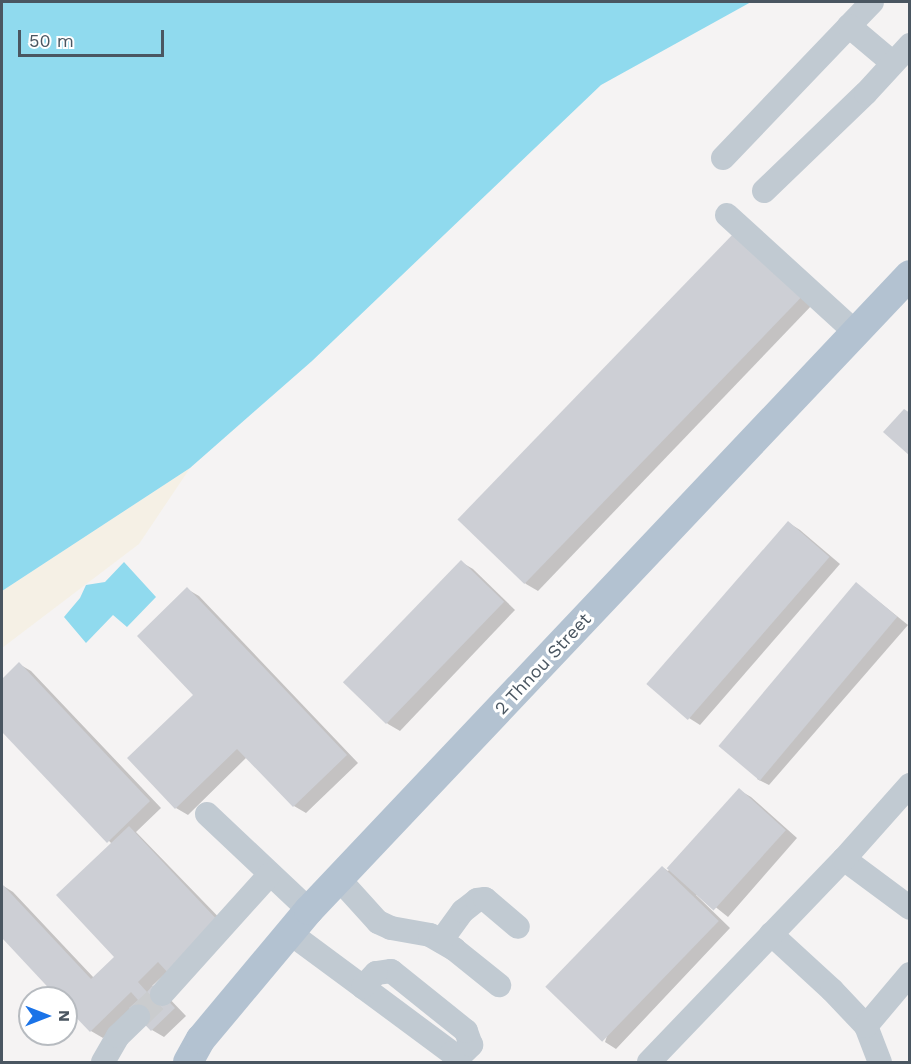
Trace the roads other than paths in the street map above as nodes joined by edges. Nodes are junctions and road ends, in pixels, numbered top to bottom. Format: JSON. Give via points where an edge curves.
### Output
{"nodes":[{"id":1,"x":872,"y":2,"type":"edge"},
{"id":2,"x":849,"y":26,"type":"junction"},
{"id":3,"x":909,"y":45,"type":"edge"},
{"id":4,"x":893,"y":63,"type":"junction"},
{"id":5,"x":723,"y":158,"type":"dead end"},
{"id":6,"x":764,"y":191,"type":"dead end"},
{"id":7,"x":727,"y":215,"type":"dead end"},
{"id":8,"x":909,"y":275,"type":"edge"},
{"id":9,"x":855,"y":332,"type":"junction"},
{"id":10,"x":909,"y":785,"type":"edge"},
{"id":11,"x":207,"y":814,"type":"dead end"},
{"id":12,"x":844,"y":859,"type":"junction"},
{"id":13,"x":269,"y":875,"type":"junction"},
{"id":14,"x":339,"y":879,"type":"junction"},
{"id":15,"x":909,"y":908,"type":"edge"},
{"id":16,"x":309,"y":910,"type":"junction"},
{"id":17,"x":518,"y":927,"type":"dead end"},
{"id":18,"x":290,"y":933,"type":"junction"},
{"id":19,"x":771,"y":934,"type":"junction"},
{"id":20,"x":441,"y":941,"type":"junction"},
{"id":21,"x":909,"y":974,"type":"edge"},
{"id":22,"x":499,"y":985,"type":"dead end"},
{"id":23,"x":363,"y":987,"type":"dead end"},
{"id":24,"x":162,"y":994,"type":"tunnel mouth"},
{"id":25,"x":138,"y":1017,"type":"tunnel mouth"},
{"id":26,"x":866,"y":1026,"type":"junction"},
{"id":27,"x":103,"y":1062,"type":"edge"},
{"id":28,"x":188,"y":1062,"type":"edge"},
{"id":29,"x":649,"y":1062,"type":"edge"},
{"id":30,"x":880,"y":1062,"type":"edge"}],
"edges":[{"from":1,"to":2,"type":"street"},
{"from":2,"to":4,"type":"street"},
{"from":2,"to":5,"type":"street"},
{"from":3,"to":4,"type":"street"},
{"from":4,"to":6,"type":"street"},
{"from":7,"to":9,"type":"street"},
{"from":8,"to":9,"type":"main road","name":"2 Thnou Street"},
{"from":9,"to":14,"type":"main road","name":"2 Thnou Street"},
{"from":10,"to":12,"type":"street"},
{"from":11,"to":13,"type":"street"},
{"from":12,"to":15,"type":"street"},
{"from":12,"to":19,"type":"street"},
{"from":13,"to":16,"type":"street"},
{"from":13,"to":24,"type":"street"},
{"from":14,"to":16,"type":"main road","name":"2 Thnou Street"},
{"from":14,"to":20,"type":"street","via":[[378,922]]},
{"from":16,"to":18,"type":"main road","name":"2 Thnou Street"},
{"from":17,"to":20,"type":"street","via":[[485,899],[477,900],[463,911]]},
{"from":18,"to":23,"type":"street"},
{"from":18,"to":28,"type":"main road","name":"2 Thnou Street","via":[[201,1039]]},
{"from":19,"to":26,"type":"street"},
{"from":19,"to":29,"type":"street"},
{"from":20,"to":22,"type":"street"},
{"from":21,"to":26,"type":"street"},
{"from":25,"to":27,"type":"street","via":[[118,1036]]},
{"from":26,"to":30,"type":"street"}]}
